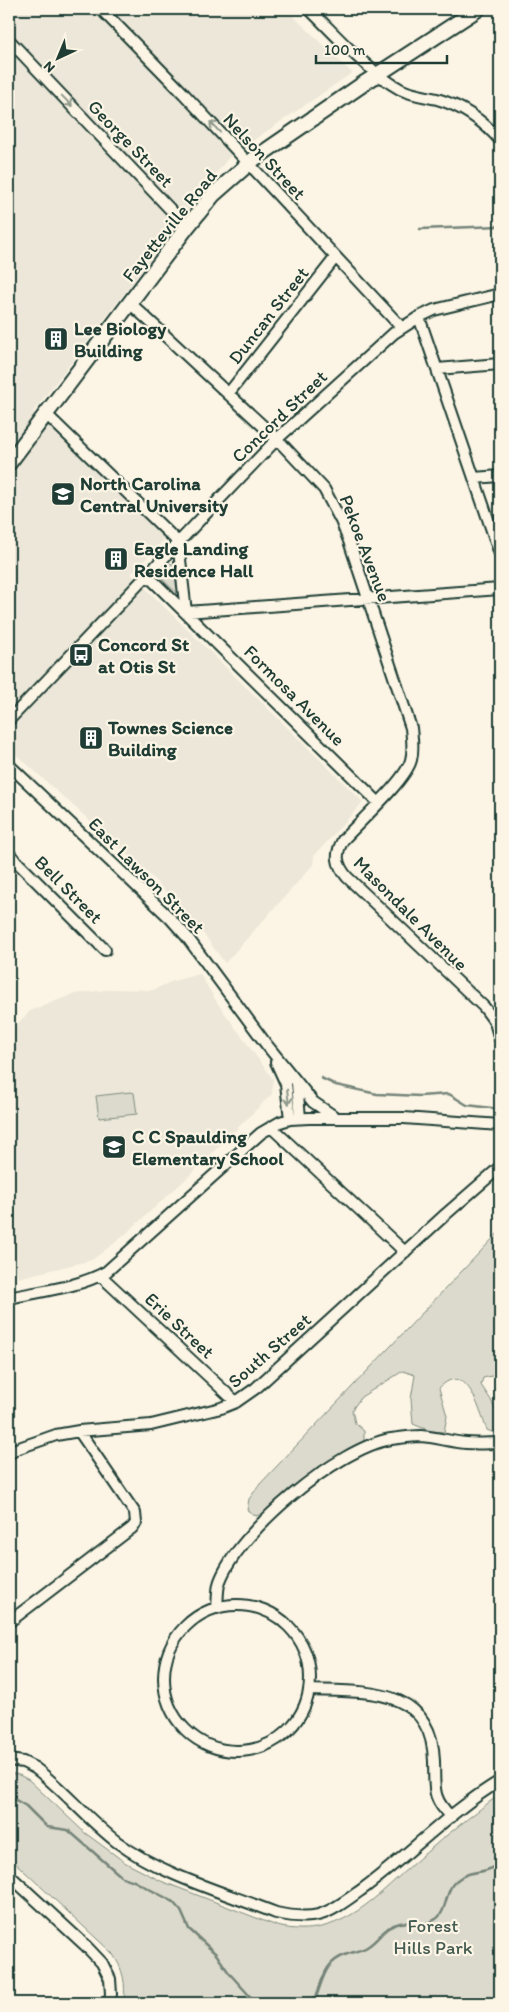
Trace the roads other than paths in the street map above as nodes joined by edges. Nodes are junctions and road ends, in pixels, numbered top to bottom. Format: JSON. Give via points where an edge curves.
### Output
{"nodes":[{"id":1,"x":101,"y":9,"type":"edge"},
{"id":2,"x":309,"y":9,"type":"edge"},
{"id":3,"x":478,"y":9,"type":"edge"},
{"id":4,"x":9,"y":40,"type":"edge"},
{"id":5,"x":378,"y":74,"type":"junction"},
{"id":6,"x":500,"y":140,"type":"edge"},
{"id":7,"x":248,"y":163,"type":"junction"},
{"id":8,"x":187,"y":227,"type":"junction"},
{"id":9,"x":335,"y":258,"type":"junction"},
{"id":10,"x":500,"y":294,"type":"edge"},
{"id":11,"x":130,"y":303,"type":"junction"},
{"id":12,"x":419,"y":317,"type":"junction"},
{"id":13,"x":402,"y":328,"type":"junction"},
{"id":14,"x":500,"y":364,"type":"edge"},
{"id":15,"x":437,"y":369,"type":"junction"},
{"id":16,"x":228,"y":394,"type":"junction"},
{"id":17,"x":46,"y":414,"type":"junction"},
{"id":18,"x":277,"y":439,"type":"junction"},
{"id":19,"x":9,"y":463,"type":"edge"},
{"id":20,"x":500,"y":476,"type":"edge"},
{"id":21,"x":474,"y":478,"type":"junction"},
{"id":22,"x":178,"y":542,"type":"junction"},
{"id":23,"x":500,"y":554,"type":"edge"},
{"id":24,"x":147,"y":575,"type":"junction"},
{"id":25,"x":500,"y":589,"type":"edge"},
{"id":26,"x":368,"y":598,"type":"junction"},
{"id":27,"x":186,"y":612,"type":"junction"},
{"id":28,"x":9,"y":720,"type":"edge"},
{"id":29,"x":9,"y":764,"type":"edge"},
{"id":30,"x":378,"y":802,"type":"junction"},
{"id":31,"x":352,"y":830,"type":"joint"},
{"id":32,"x":9,"y":854,"type":"edge"},
{"id":33,"x":105,"y":950,"type":"dead end"},
{"id":34,"x":500,"y":1040,"type":"edge"},
{"id":35,"x":266,"y":1044,"type":"junction"},
{"id":36,"x":297,"y":1082,"type":"junction"},
{"id":37,"x":336,"y":1117,"type":"junction"},
{"id":38,"x":300,"y":1118,"type":"junction"},
{"id":39,"x":290,"y":1119,"type":"junction"},
{"id":40,"x":271,"y":1126,"type":"junction"},
{"id":41,"x":500,"y":1126,"type":"edge"},
{"id":42,"x":500,"y":1168,"type":"edge"},
{"id":43,"x":405,"y":1252,"type":"junction"},
{"id":44,"x":100,"y":1275,"type":"junction"},
{"id":45,"x":9,"y":1298,"type":"edge"},
{"id":46,"x":236,"y":1402,"type":"junction"},
{"id":47,"x":79,"y":1432,"type":"junction"},
{"id":48,"x":500,"y":1443,"type":"edge"},
{"id":49,"x":9,"y":1454,"type":"edge"},
{"id":50,"x":217,"y":1608,"type":"junction"},
{"id":51,"x":9,"y":1622,"type":"edge"},
{"id":52,"x":309,"y":1690,"type":"junction"},
{"id":53,"x":9,"y":1760,"type":"edge"},
{"id":54,"x":500,"y":1781,"type":"edge"},
{"id":55,"x":451,"y":1817,"type":"junction"},
{"id":56,"x":9,"y":1875,"type":"edge"},
{"id":57,"x":109,"y":2003,"type":"edge"}],
"edges":[{"from":7,"to":1,"type":"street","name":"Nelson Street","one_way":true},
{"from":2,"to":5,"type":"street"},
{"from":3,"to":5,"type":"main road","name":"Fayetteville Road"},
{"from":4,"to":8,"type":"street","name":"George Street","one_way":true},
{"from":5,"to":6,"type":"street","via":[[412,94],[462,109]]},
{"from":5,"to":7,"type":"main road","name":"Fayetteville Road"},
{"from":7,"to":8,"type":"main road","name":"Fayetteville Road","via":[[213,195]]},
{"from":7,"to":9,"type":"street","name":"Nelson Street"},
{"from":8,"to":11,"type":"main road","name":"Fayetteville Road"},
{"from":9,"to":13,"type":"street","name":"Nelson Street"},
{"from":9,"to":16,"type":"street","name":"Duncan Street"},
{"from":10,"to":12,"type":"street","name":"Concord Street","via":[[434,310]]},
{"from":11,"to":16,"type":"street","name":"Pekoe Avenue"},
{"from":11,"to":17,"type":"main road","name":"Fayetteville Road"},
{"from":12,"to":13,"type":"street","name":"Concord Street"},
{"from":12,"to":15,"type":"street"},
{"from":13,"to":18,"type":"street","name":"Concord Street"},
{"from":14,"to":15,"type":"street"},
{"from":15,"to":21,"type":"street"},
{"from":16,"to":18,"type":"street","name":"Pekoe Avenue"},
{"from":17,"to":19,"type":"main road","name":"Fayetteville Road"},
{"from":17,"to":22,"type":"street"},
{"from":18,"to":22,"type":"street","name":"Concord Street"},
{"from":18,"to":26,"type":"street","name":"Pekoe Avenue","via":[[324,489],[349,541]]},
{"from":20,"to":21,"type":"street"},
{"from":21,"to":23,"type":"street"},
{"from":22,"to":24,"type":"street","name":"Concord Street"},
{"from":22,"to":27,"type":"street"},
{"from":24,"to":27,"type":"street","name":"Formosa Avenue"},
{"from":24,"to":28,"type":"street","name":"Concord Street"},
{"from":25,"to":26,"type":"street"},
{"from":26,"to":27,"type":"street"},
{"from":26,"to":30,"type":"street","name":"Pekoe Avenue","via":[[411,728],[412,740],[409,767]]},
{"from":27,"to":30,"type":"street","name":"Formosa Avenue"},
{"from":29,"to":35,"type":"street","name":"East Lawson Street","via":[[171,919]]},
{"from":30,"to":31,"type":"street","name":"Pekoe Avenue"},
{"from":31,"to":34,"type":"street","name":"Masondale Avenue","via":[[338,848],[340,870],[484,1007],[495,1022]]},
{"from":32,"to":33,"type":"street","name":"Bell Street"},
{"from":35,"to":36,"type":"street","name":"East Lawson Street"},
{"from":35,"to":39,"type":"street","name":"East Lawson Street","one_way":true,"via":[[286,1084]]},
{"from":36,"to":37,"type":"street","name":"East Lawson Street","via":[[312,1102]]},
{"from":36,"to":38,"type":"street"},
{"from":37,"to":38,"type":"street"},
{"from":37,"to":41,"type":"street","via":[[404,1118]]},
{"from":38,"to":39,"type":"street"},
{"from":39,"to":40,"type":"street"},
{"from":40,"to":43,"type":"street"},
{"from":40,"to":44,"type":"street"},
{"from":42,"to":43,"type":"street","name":"South Street"},
{"from":43,"to":46,"type":"street","name":"South Street","via":[[256,1388]]},
{"from":44,"to":45,"type":"street"},
{"from":44,"to":46,"type":"street","name":"Erie Street"},
{"from":46,"to":47,"type":"street","name":"South Street","via":[[151,1425]]},
{"from":47,"to":49,"type":"street","name":"South Street","via":[[36,1441]]},
{"from":47,"to":51,"type":"street","via":[[134,1513],[136,1523]]},
{"from":48,"to":50,"type":"street","via":[[465,1443],[415,1436],[375,1444],[350,1454],[300,1488],[249,1537],[220,1582]]},
{"from":50,"to":52,"type":"street","via":[[242,1605],[258,1608],[286,1624],[305,1651]]},
{"from":50,"to":52,"type":"street","via":[[199,1616],[183,1629],[172,1646],[166,1665],[165,1686],[169,1702],[176,1717],[190,1733],[209,1745],[230,1750],[263,1746],[282,1736],[294,1724]]},
{"from":52,"to":55,"type":"street","via":[[372,1692],[408,1706],[428,1730],[433,1746],[435,1795]]},
{"from":53,"to":55,"type":"street","via":[[35,1768],[117,1842],[149,1862],[285,1915],[310,1916],[335,1908]]},
{"from":54,"to":55,"type":"street"},
{"from":56,"to":57,"type":"street","via":[[102,1963],[110,1979]]}]}
